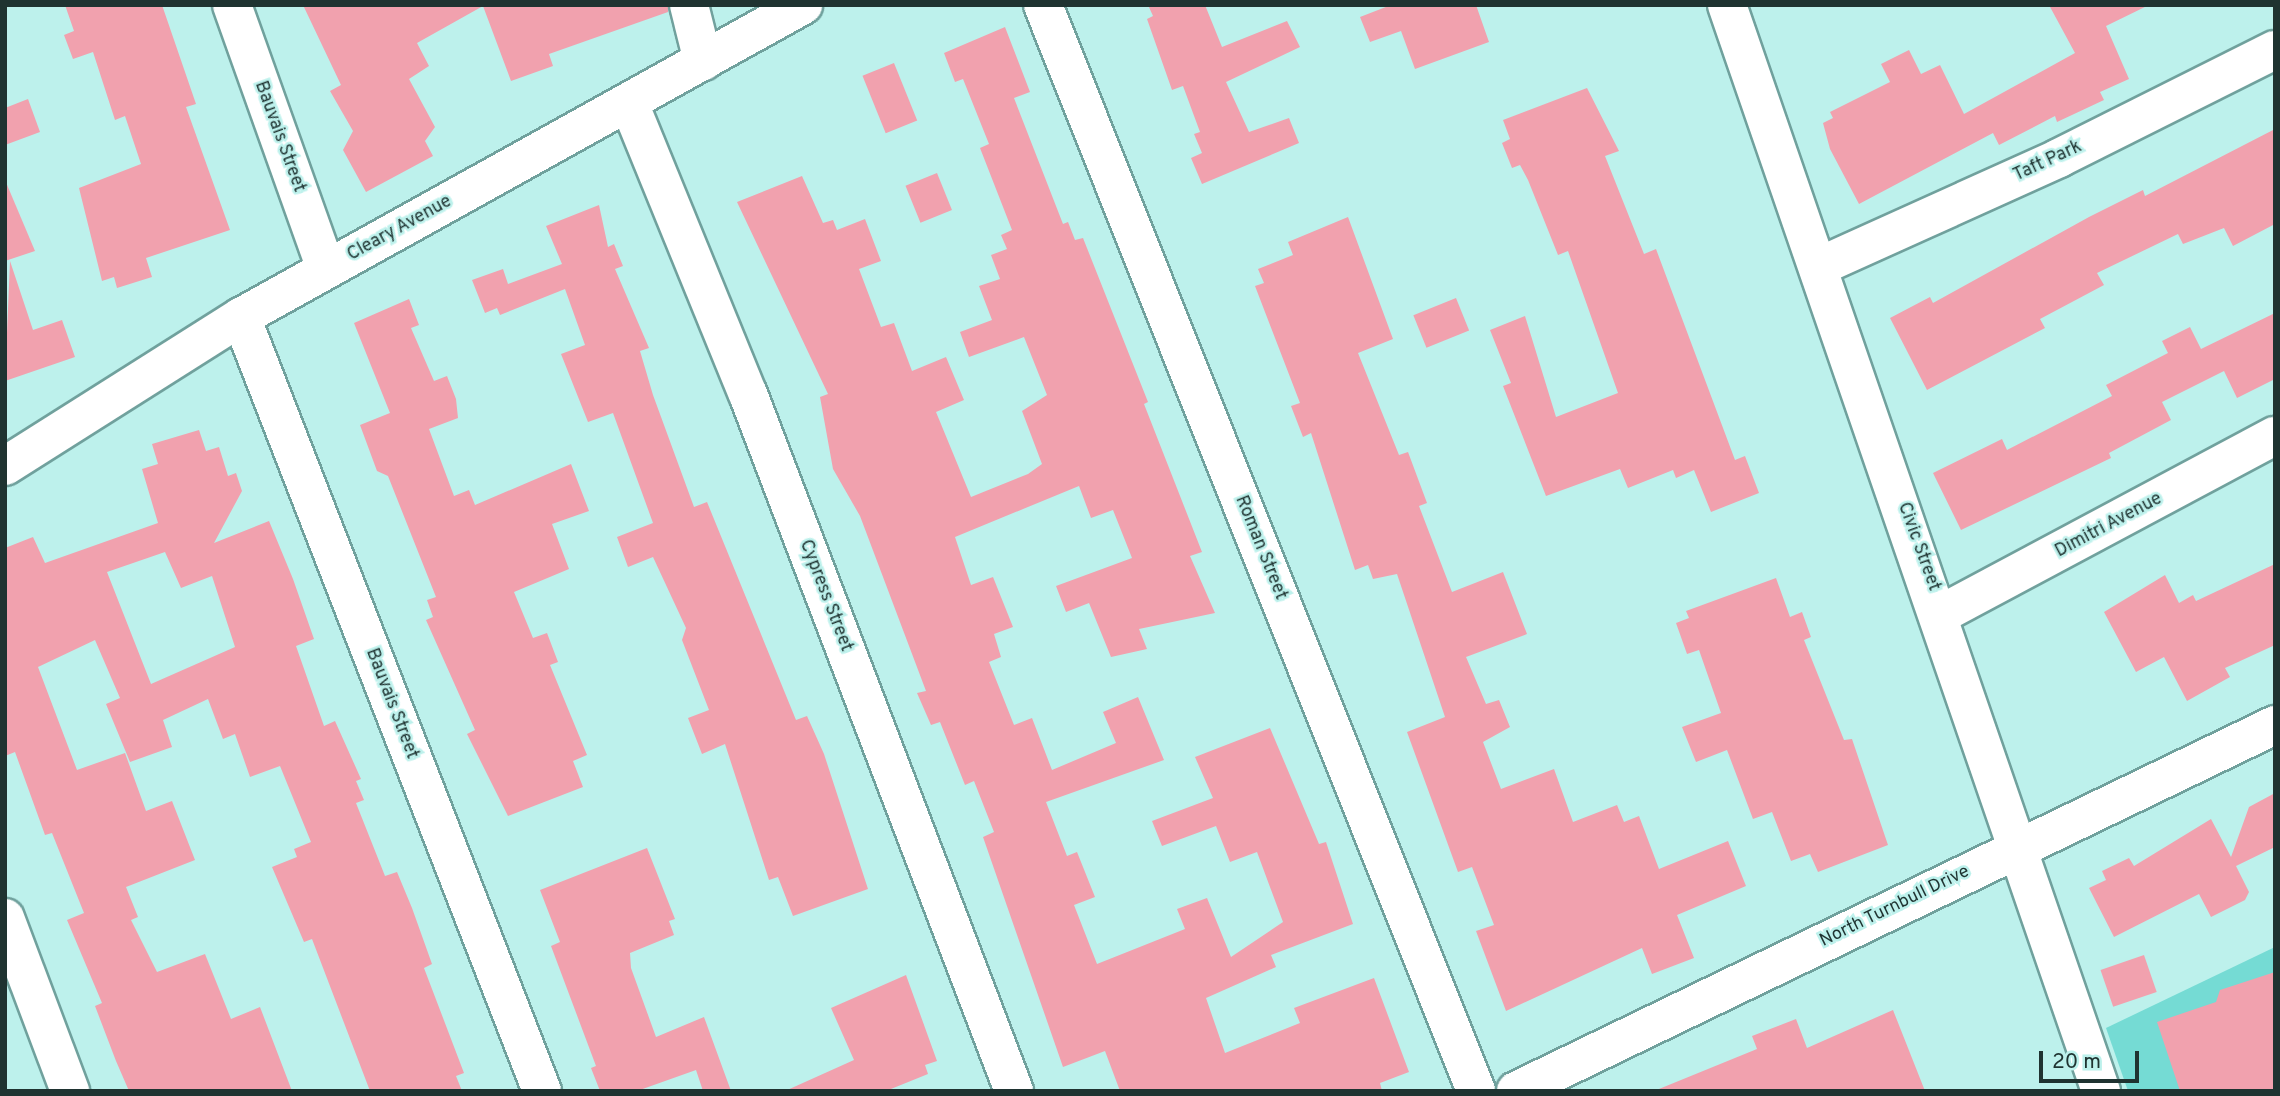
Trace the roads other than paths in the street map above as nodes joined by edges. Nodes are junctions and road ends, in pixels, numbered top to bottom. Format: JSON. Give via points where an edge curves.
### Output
{"nodes":[{"id":1,"x":232,"y":5,"type":"edge"},
{"id":2,"x":689,"y":5,"type":"edge"},
{"id":3,"x":803,"y":5,"type":"edge"},
{"id":4,"x":1043,"y":5,"type":"edge"},
{"id":5,"x":1727,"y":5,"type":"edge"},
{"id":6,"x":2275,"y":50,"type":"edge"},
{"id":7,"x":703,"y":61,"type":"junction"},
{"id":8,"x":629,"y":103,"type":"junction"},
{"id":9,"x":1818,"y":267,"type":"junction"},
{"id":10,"x":326,"y":269,"type":"junction"},
{"id":11,"x":241,"y":317,"type":"junction"},
{"id":12,"x":2275,"y":436,"type":"edge"},
{"id":13,"x":5,"y":466,"type":"edge"},
{"id":14,"x":1941,"y":614,"type":"junction"},
{"id":15,"x":2275,"y":725,"type":"edge"},
{"id":16,"x":2020,"y":847,"type":"junction"},
{"id":17,"x":5,"y":918,"type":"edge"},
{"id":18,"x":70,"y":1091,"type":"edge"},
{"id":19,"x":542,"y":1091,"type":"edge"},
{"id":20,"x":1014,"y":1091,"type":"edge"},
{"id":21,"x":1476,"y":1091,"type":"edge"},
{"id":22,"x":1516,"y":1091,"type":"edge"},
{"id":23,"x":2101,"y":1091,"type":"edge"}],
"edges":[{"from":1,"to":10,"type":"street","name":"Bauvais Street"},
{"from":2,"to":7,"type":"street"},
{"from":3,"to":7,"type":"street","name":"Cleary Avenue"},
{"from":4,"to":21,"type":"street","name":"Roman Street"},
{"from":5,"to":9,"type":"street","name":"Civic Street"},
{"from":6,"to":9,"type":"street","name":"Taft Park","via":[[2059,158]]},
{"from":7,"to":8,"type":"street","name":"Cleary Avenue"},
{"from":8,"to":10,"type":"street","name":"Cleary Avenue"},
{"from":8,"to":20,"type":"street","name":"Cypress Street","via":[[748,394]]},
{"from":9,"to":14,"type":"street","name":"Civic Street"},
{"from":10,"to":11,"type":"street","name":"Cleary Avenue"},
{"from":11,"to":13,"type":"street","name":"Cleary Avenue"},
{"from":11,"to":19,"type":"street","name":"Bauvais Street"},
{"from":12,"to":14,"type":"street","name":"Dimitri Avenue"},
{"from":14,"to":16,"type":"street","name":"Civic Street"},
{"from":15,"to":16,"type":"street","name":"North Turnbull Drive"},
{"from":16,"to":22,"type":"street","name":"North Turnbull Drive"},
{"from":16,"to":23,"type":"street","name":"Civic Street"},
{"from":17,"to":18,"type":"street"}]}
